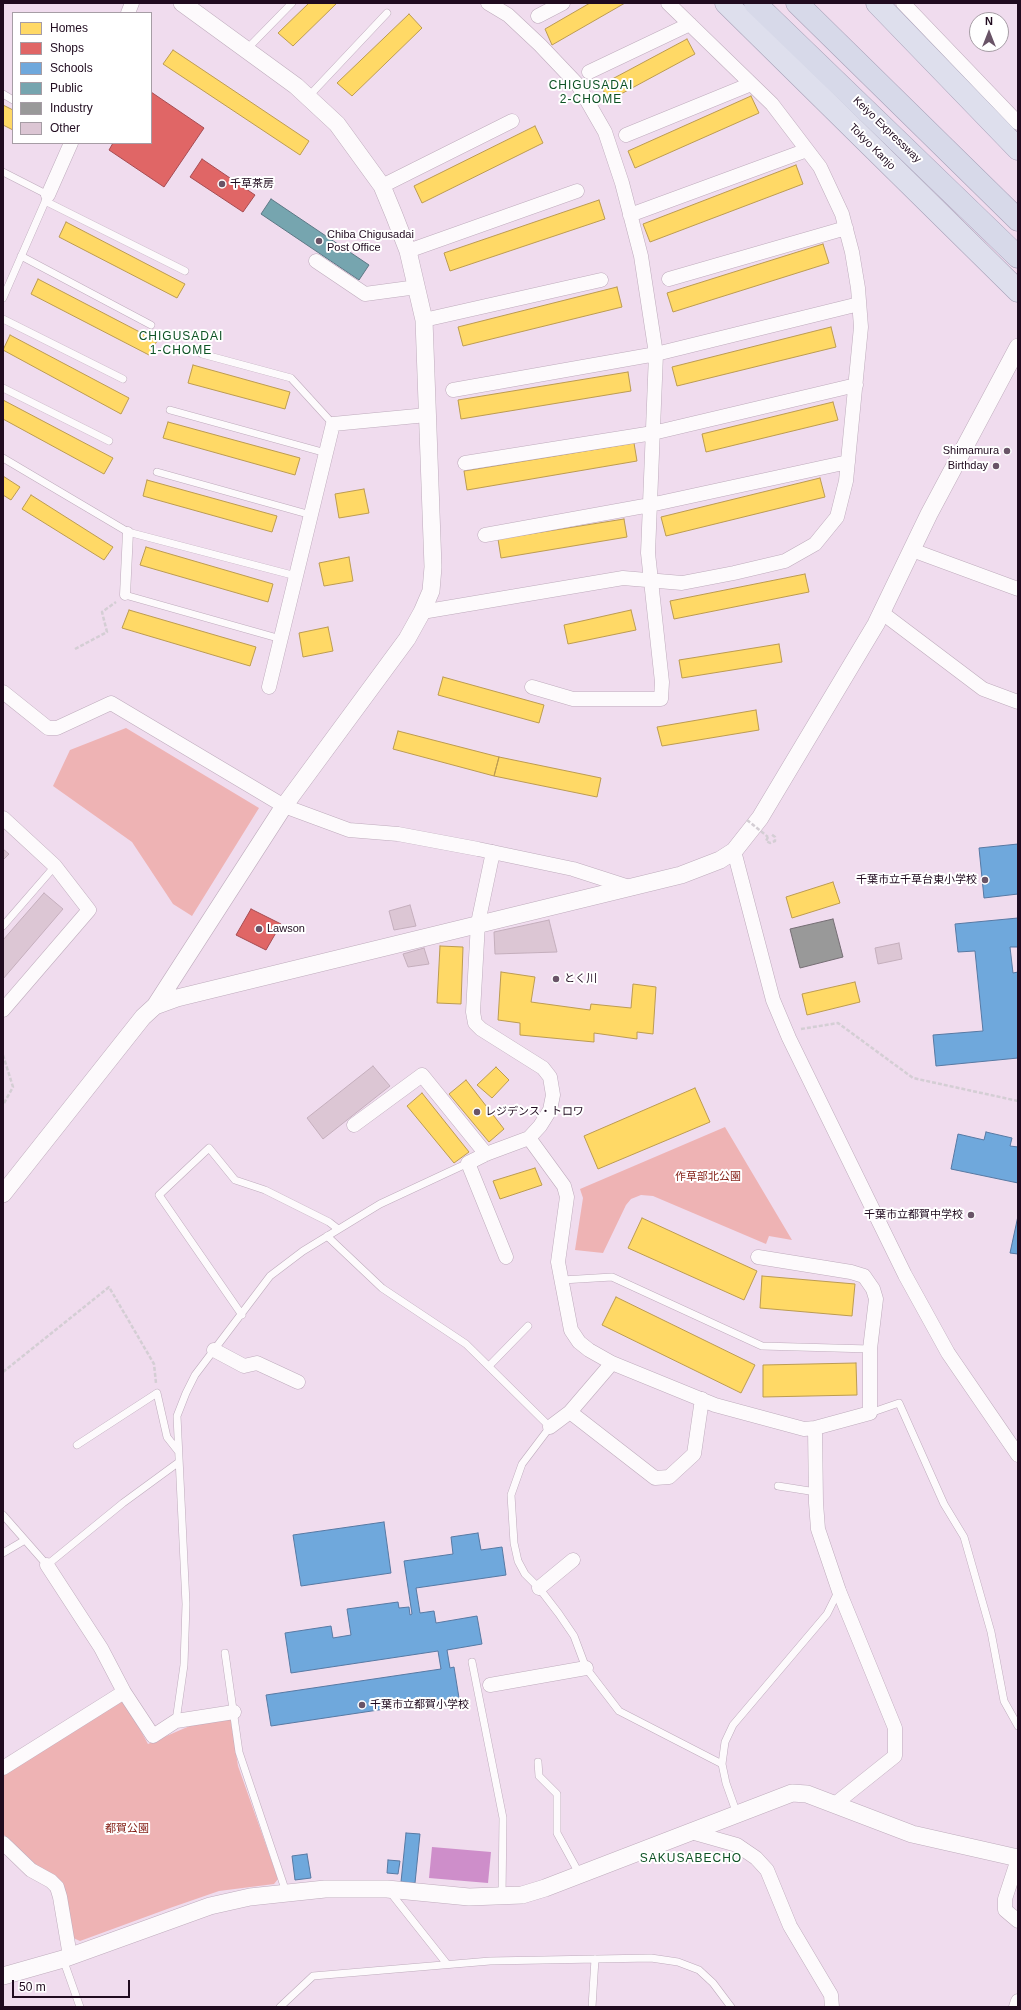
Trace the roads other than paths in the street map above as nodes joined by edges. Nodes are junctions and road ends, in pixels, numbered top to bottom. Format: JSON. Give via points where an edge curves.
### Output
{"nodes":[{"id":1,"x":183,"y":3,"type":"edge"},
{"id":2,"x":292,"y":3,"type":"edge"},
{"id":3,"x":488,"y":3,"type":"edge"},
{"id":4,"x":563,"y":3,"type":"edge"},
{"id":5,"x":668,"y":3,"type":"edge"},
{"id":6,"x":726,"y":3,"type":"edge"},
{"id":7,"x":755,"y":3,"type":"edge"},
{"id":8,"x":797,"y":3,"type":"edge"},
{"id":9,"x":877,"y":3,"type":"edge"},
{"id":10,"x":903,"y":3,"type":"edge"},
{"id":11,"x":387,"y":13,"type":"dead end"},
{"id":12,"x":538,"y":16,"type":"dead end"},
{"id":13,"x":690,"y":24,"type":"junction"},
{"id":14,"x":246,"y":50,"type":"junction"},
{"id":15,"x":590,"y":72,"type":"dead end"},
{"id":16,"x":751,"y":84,"type":"junction"},
{"id":17,"x":3,"y":94,"type":"edge"},
{"id":18,"x":308,"y":97,"type":"junction"},
{"id":19,"x":12,"y":99,"type":"edge"},
{"id":20,"x":512,"y":121,"type":"dead end"},
{"id":21,"x":1018,"y":123,"type":"edge"},
{"id":22,"x":626,"y":135,"type":"dead end"},
{"id":23,"x":71,"y":144,"type":"edge"},
{"id":24,"x":1018,"y":149,"type":"edge"},
{"id":25,"x":807,"y":150,"type":"junction"},
{"id":26,"x":3,"y":173,"type":"edge"},
{"id":27,"x":382,"y":186,"type":"junction"},
{"id":28,"x":577,"y":191,"type":"dead end"},
{"id":29,"x":47,"y":198,"type":"junction"},
{"id":30,"x":1011,"y":213,"type":"edge"},
{"id":31,"x":630,"y":215,"type":"junction"},
{"id":32,"x":846,"y":228,"type":"junction"},
{"id":33,"x":408,"y":251,"type":"junction"},
{"id":34,"x":21,"y":256,"type":"junction"},
{"id":35,"x":1018,"y":257,"type":"edge"},
{"id":36,"x":316,"y":261,"type":"dead end"},
{"id":37,"x":185,"y":271,"type":"dead end"},
{"id":38,"x":669,"y":279,"type":"dead end"},
{"id":39,"x":601,"y":280,"type":"dead end"},
{"id":40,"x":417,"y":287,"type":"junction"},
{"id":41,"x":1018,"y":291,"type":"edge"},
{"id":42,"x":3,"y":298,"type":"edge"},
{"id":43,"x":859,"y":304,"type":"junction"},
{"id":44,"x":3,"y":319,"type":"edge"},
{"id":45,"x":424,"y":320,"type":"junction"},
{"id":46,"x":151,"y":325,"type":"dead end"},
{"id":47,"x":1018,"y":347,"type":"edge"},
{"id":48,"x":202,"y":354,"type":"dead end"},
{"id":49,"x":656,"y":354,"type":"junction"},
{"id":50,"x":123,"y":379,"type":"dead end"},
{"id":51,"x":856,"y":385,"type":"junction"},
{"id":52,"x":3,"y":388,"type":"edge"},
{"id":53,"x":452,"y":390,"type":"dead end"},
{"id":54,"x":170,"y":410,"type":"dead end"},
{"id":55,"x":427,"y":415,"type":"junction"},
{"id":56,"x":333,"y":424,"type":"junction"},
{"id":57,"x":653,"y":433,"type":"junction"},
{"id":58,"x":109,"y":440,"type":"dead end"},
{"id":59,"x":326,"y":453,"type":"junction"},
{"id":60,"x":3,"y":458,"type":"edge"},
{"id":61,"x":465,"y":462,"type":"dead end"},
{"id":62,"x":848,"y":462,"type":"junction"},
{"id":63,"x":157,"y":472,"type":"dead end"},
{"id":64,"x":650,"y":505,"type":"junction"},
{"id":65,"x":311,"y":515,"type":"junction"},
{"id":66,"x":128,"y":532,"type":"junction"},
{"id":67,"x":485,"y":534,"type":"dead end"},
{"id":68,"x":912,"y":550,"type":"junction"},
{"id":69,"x":296,"y":576,"type":"junction"},
{"id":70,"x":651,"y":581,"type":"junction"},
{"id":71,"x":1018,"y":589,"type":"edge"},
{"id":72,"x":125,"y":596,"type":"joint"},
{"id":73,"x":422,"y":612,"type":"junction"},
{"id":74,"x":881,"y":612,"type":"junction"},
{"id":75,"x":281,"y":639,"type":"junction"},
{"id":76,"x":269,"y":687,"type":"dead end"},
{"id":77,"x":532,"y":687,"type":"dead end"},
{"id":78,"x":3,"y":692,"type":"edge"},
{"id":79,"x":1018,"y":702,"type":"edge"},
{"id":80,"x":284,"y":806,"type":"junction"},
{"id":81,"x":3,"y":818,"type":"edge"},
{"id":82,"x":734,"y":851,"type":"junction"},
{"id":83,"x":493,"y":852,"type":"junction"},
{"id":84,"x":55,"y":866,"type":"junction"},
{"id":85,"x":632,"y":888,"type":"junction"},
{"id":86,"x":478,"y":923,"type":"junction"},
{"id":87,"x":3,"y":926,"type":"edge"},
{"id":88,"x":155,"y":1006,"type":"junction"},
{"id":89,"x":3,"y":1010,"type":"edge"},
{"id":90,"x":354,"y":1125,"type":"dead end"},
{"id":91,"x":529,"y":1138,"type":"junction"},
{"id":92,"x":486,"y":1154,"type":"junction"},
{"id":93,"x":468,"y":1163,"type":"junction"},
{"id":94,"x":3,"y":1194,"type":"edge"},
{"id":95,"x":338,"y":1229,"type":"junction"},
{"id":96,"x":327,"y":1236,"type":"junction"},
{"id":97,"x":506,"y":1257,"type":"dead end"},
{"id":98,"x":758,"y":1257,"type":"dead end"},
{"id":99,"x":562,"y":1280,"type":"junction"},
{"id":100,"x":242,"y":1315,"type":"junction"},
{"id":101,"x":528,"y":1326,"type":"dead end"},
{"id":102,"x":870,"y":1349,"type":"junction"},
{"id":103,"x":214,"y":1350,"type":"junction"},
{"id":104,"x":612,"y":1363,"type":"junction"},
{"id":105,"x":490,"y":1366,"type":"junction"},
{"id":106,"x":298,"y":1382,"type":"dead end"},
{"id":107,"x":702,"y":1399,"type":"junction"},
{"id":108,"x":570,"y":1412,"type":"junction"},
{"id":109,"x":870,"y":1413,"type":"junction"},
{"id":110,"x":550,"y":1427,"type":"junction"},
{"id":111,"x":815,"y":1428,"type":"junction"},
{"id":112,"x":77,"y":1445,"type":"dead end"},
{"id":113,"x":178,"y":1451,"type":"junction"},
{"id":114,"x":1018,"y":1455,"type":"edge"},
{"id":115,"x":179,"y":1462,"type":"junction"},
{"id":116,"x":778,"y":1486,"type":"dead end"},
{"id":117,"x":816,"y":1492,"type":"junction"},
{"id":118,"x":3,"y":1515,"type":"edge"},
{"id":119,"x":24,"y":1540,"type":"junction"},
{"id":120,"x":3,"y":1553,"type":"edge"},
{"id":121,"x":573,"y":1560,"type":"dead end"},
{"id":122,"x":46,"y":1565,"type":"junction"},
{"id":123,"x":539,"y":1588,"type":"junction"},
{"id":124,"x":839,"y":1591,"type":"junction"},
{"id":125,"x":225,"y":1653,"type":"dead end"},
{"id":126,"x":472,"y":1662,"type":"dead end"},
{"id":127,"x":586,"y":1668,"type":"junction"},
{"id":128,"x":490,"y":1685,"type":"dead end"},
{"id":129,"x":124,"y":1692,"type":"junction"},
{"id":130,"x":234,"y":1712,"type":"junction"},
{"id":131,"x":176,"y":1721,"type":"junction"},
{"id":132,"x":1018,"y":1726,"type":"edge"},
{"id":133,"x":538,"y":1762,"type":"dead end"},
{"id":134,"x":722,"y":1764,"type":"junction"},
{"id":135,"x":3,"y":1768,"type":"edge"},
{"id":136,"x":835,"y":1804,"type":"junction"},
{"id":137,"x":737,"y":1814,"type":"junction"},
{"id":138,"x":691,"y":1832,"type":"junction"},
{"id":139,"x":3,"y":1843,"type":"edge"},
{"id":140,"x":1018,"y":1859,"type":"edge"},
{"id":141,"x":580,"y":1875,"type":"junction"},
{"id":142,"x":387,"y":1889,"type":"junction"},
{"id":143,"x":286,"y":1893,"type":"junction"},
{"id":144,"x":502,"y":1897,"type":"junction"},
{"id":145,"x":1018,"y":1921,"type":"edge"},
{"id":146,"x":66,"y":1957,"type":"junction"},
{"id":147,"x":595,"y":1959,"type":"junction"},
{"id":148,"x":447,"y":1964,"type":"junction"},
{"id":149,"x":3,"y":1976,"type":"edge"},
{"id":150,"x":1018,"y":2000,"type":"edge"},
{"id":151,"x":80,"y":2007,"type":"edge"},
{"id":152,"x":280,"y":2007,"type":"edge"},
{"id":153,"x":592,"y":2007,"type":"edge"},
{"id":154,"x":731,"y":2007,"type":"edge"},
{"id":155,"x":832,"y":2007,"type":"edge"},
{"id":156,"x":1016,"y":2007,"type":"edge"}],
"edges":[{"from":1,"to":14,"type":"street"},
{"from":2,"to":14,"type":"lane"},
{"from":3,"to":31,"type":"street","via":[[508,15],[578,85],[605,132]]},
{"from":4,"to":12,"type":"street"},
{"from":5,"to":13,"type":"street"},
{"from":6,"to":41,"type":"highway","name":"Tokyo Kanjo"},
{"from":7,"to":35,"type":"highway","name":"Keiyo Expressway"},
{"from":8,"to":30,"type":"highway"},
{"from":9,"to":24,"type":"highway"},
{"from":10,"to":21,"type":"street"},
{"from":11,"to":18,"type":"lane"},
{"from":13,"to":15,"type":"street"},
{"from":13,"to":16,"type":"street"},
{"from":14,"to":18,"type":"street"},
{"from":16,"to":22,"type":"street"},
{"from":16,"to":25,"type":"street","via":[[772,104]]},
{"from":17,"to":19,"type":"lane"},
{"from":18,"to":27,"type":"street","via":[[337,124]]},
{"from":20,"to":27,"type":"street"},
{"from":23,"to":29,"type":"street"},
{"from":25,"to":31,"type":"street"},
{"from":25,"to":32,"type":"street","via":[[820,167]]},
{"from":26,"to":29,"type":"lane"},
{"from":27,"to":33,"type":"street"},
{"from":28,"to":33,"type":"street"},
{"from":29,"to":34,"type":"lane"},
{"from":29,"to":37,"type":"lane"},
{"from":31,"to":49,"type":"street","via":[[641,256]]},
{"from":32,"to":38,"type":"street"},
{"from":32,"to":43,"type":"street"},
{"from":33,"to":40,"type":"street"},
{"from":34,"to":42,"type":"lane"},
{"from":34,"to":46,"type":"lane"},
{"from":36,"to":40,"type":"street","via":[[365,294]]},
{"from":39,"to":45,"type":"street"},
{"from":40,"to":45,"type":"street"},
{"from":43,"to":49,"type":"street"},
{"from":43,"to":51,"type":"street","via":[[861,327]]},
{"from":44,"to":50,"type":"lane"},
{"from":45,"to":55,"type":"street"},
{"from":47,"to":68,"type":"street"},
{"from":48,"to":56,"type":"lane","via":[[291,378]]},
{"from":49,"to":53,"type":"street"},
{"from":49,"to":57,"type":"street"},
{"from":51,"to":57,"type":"street"},
{"from":51,"to":62,"type":"street"},
{"from":52,"to":58,"type":"lane"},
{"from":54,"to":59,"type":"lane"},
{"from":55,"to":56,"type":"street"},
{"from":55,"to":73,"type":"street","via":[[433,567],[430,591]]},
{"from":56,"to":59,"type":"street"},
{"from":57,"to":61,"type":"street"},
{"from":57,"to":64,"type":"street"},
{"from":59,"to":65,"type":"street"},
{"from":60,"to":66,"type":"lane"},
{"from":62,"to":64,"type":"street"},
{"from":62,"to":70,"type":"street","via":[[837,518],[815,544],[785,561],[734,573],[682,583]]},
{"from":63,"to":65,"type":"lane"},
{"from":64,"to":67,"type":"street"},
{"from":64,"to":70,"type":"street","via":[[648,553]]},
{"from":65,"to":69,"type":"street"},
{"from":66,"to":69,"type":"lane"},
{"from":66,"to":72,"type":"street"},
{"from":68,"to":71,"type":"street"},
{"from":68,"to":74,"type":"street"},
{"from":69,"to":75,"type":"street"},
{"from":70,"to":73,"type":"street","via":[[623,578]]},
{"from":70,"to":77,"type":"street","via":[[662,682],[661,699],[573,699]]},
{"from":72,"to":75,"type":"lane"},
{"from":73,"to":80,"type":"street","via":[[407,639]]},
{"from":74,"to":79,"type":"street","via":[[983,689]]},
{"from":74,"to":82,"type":"street","via":[[760,818]]},
{"from":75,"to":76,"type":"street"},
{"from":78,"to":80,"type":"street","via":[[48,728],[57,728],[111,702]]},
{"from":80,"to":83,"type":"street","via":[[349,830],[398,834]]},
{"from":80,"to":88,"type":"street"},
{"from":81,"to":84,"type":"street"},
{"from":82,"to":85,"type":"street","via":[[702,868]]},
{"from":82,"to":114,"type":"street","via":[[773,1000],[790,1038],[905,1275],[948,1353]]},
{"from":83,"to":85,"type":"street","via":[[573,869]]},
{"from":83,"to":86,"type":"street"},
{"from":84,"to":87,"type":"lane"},
{"from":84,"to":89,"type":"street","via":[[89,910]]},
{"from":85,"to":86,"type":"street"},
{"from":86,"to":88,"type":"street","via":[[184,996]]},
{"from":86,"to":91,"type":"street","via":[[473,1012],[475,1023],[543,1068],[550,1077],[553,1095],[550,1110]]},
{"from":88,"to":94,"type":"street","via":[[143,1017]]},
{"from":90,"to":92,"type":"street","via":[[422,1076]]},
{"from":91,"to":92,"type":"street"},
{"from":91,"to":99,"type":"street","via":[[564,1186],[567,1197],[558,1262]]},
{"from":92,"to":93,"type":"street"},
{"from":93,"to":95,"type":"lane","via":[[380,1204]]},
{"from":93,"to":97,"type":"street"},
{"from":95,"to":96,"type":"lane"},
{"from":95,"to":100,"type":"lane","via":[[265,1190],[235,1180],[209,1148],[159,1195]]},
{"from":96,"to":100,"type":"lane","via":[[270,1276]]},
{"from":96,"to":105,"type":"lane","via":[[382,1288],[466,1344]]},
{"from":98,"to":102,"type":"street","via":[[864,1276],[876,1299]]},
{"from":99,"to":102,"type":"lane","via":[[612,1277],[762,1346]]},
{"from":99,"to":104,"type":"street","via":[[571,1330],[579,1342]]},
{"from":100,"to":103,"type":"lane"},
{"from":101,"to":105,"type":"lane"},
{"from":102,"to":109,"type":"street"},
{"from":103,"to":106,"type":"street","via":[[244,1366],[257,1363]]},
{"from":103,"to":113,"type":"lane","via":[[195,1375],[177,1416]]},
{"from":104,"to":107,"type":"street"},
{"from":104,"to":108,"type":"street"},
{"from":105,"to":110,"type":"lane"},
{"from":107,"to":108,"type":"street","via":[[694,1454],[669,1477],[655,1478]]},
{"from":107,"to":111,"type":"street","via":[[715,1405],[804,1429]]},
{"from":108,"to":110,"type":"street"},
{"from":109,"to":111,"type":"street"},
{"from":109,"to":132,"type":"lane","via":[[899,1403],[944,1504],[964,1537],[991,1632],[1004,1701]]},
{"from":110,"to":123,"type":"lane","via":[[522,1464],[511,1495],[514,1543],[518,1561],[525,1574]]},
{"from":111,"to":117,"type":"street"},
{"from":112,"to":113,"type":"lane","via":[[157,1394],[167,1438]]},
{"from":113,"to":115,"type":"lane"},
{"from":115,"to":122,"type":"lane"},
{"from":115,"to":131,"type":"lane","via":[[186,1604],[184,1665]]},
{"from":116,"to":117,"type":"lane"},
{"from":117,"to":124,"type":"street","via":[[818,1528]]},
{"from":118,"to":119,"type":"lane"},
{"from":119,"to":120,"type":"lane"},
{"from":119,"to":122,"type":"lane"},
{"from":121,"to":123,"type":"street"},
{"from":122,"to":129,"type":"street","via":[[101,1648]]},
{"from":123,"to":127,"type":"lane","via":[[574,1636]]},
{"from":124,"to":134,"type":"lane","via":[[827,1614],[733,1725],[725,1742]]},
{"from":124,"to":136,"type":"street","via":[[895,1728],[895,1756]]},
{"from":125,"to":130,"type":"lane"},
{"from":126,"to":144,"type":"lane","via":[[503,1818]]},
{"from":127,"to":128,"type":"street"},
{"from":127,"to":134,"type":"lane","via":[[619,1712]]},
{"from":129,"to":131,"type":"street","via":[[153,1736]]},
{"from":129,"to":135,"type":"street"},
{"from":130,"to":131,"type":"street"},
{"from":130,"to":143,"type":"lane","via":[[239,1752]]},
{"from":133,"to":141,"type":"lane","via":[[539,1776],[557,1794],[557,1833]]},
{"from":134,"to":137,"type":"lane"},
{"from":136,"to":137,"type":"street","via":[[807,1794],[792,1793]]},
{"from":136,"to":140,"type":"street","via":[[912,1834]]},
{"from":137,"to":138,"type":"street"},
{"from":138,"to":141,"type":"street"},
{"from":138,"to":155,"type":"street","via":[[737,1845],[756,1858],[767,1870],[790,1926],[831,1995]]},
{"from":139,"to":146,"type":"street","via":[[31,1870],[57,1887]]},
{"from":140,"to":145,"type":"street","via":[[1005,1899],[1005,1910]]},
{"from":141,"to":144,"type":"street","via":[[522,1895]]},
{"from":142,"to":143,"type":"street","via":[[325,1889]]},
{"from":142,"to":144,"type":"street","via":[[469,1897]]},
{"from":142,"to":148,"type":"lane"},
{"from":143,"to":146,"type":"street","via":[[250,1897],[210,1906]]},
{"from":146,"to":149,"type":"street"},
{"from":146,"to":151,"type":"lane"},
{"from":147,"to":148,"type":"lane"},
{"from":147,"to":153,"type":"lane"},
{"from":147,"to":154,"type":"lane","via":[[651,1958],[678,1962],[699,1970],[713,1983]]},
{"from":148,"to":152,"type":"lane","via":[[313,1976]]},
{"from":150,"to":156,"type":"street"}]}
